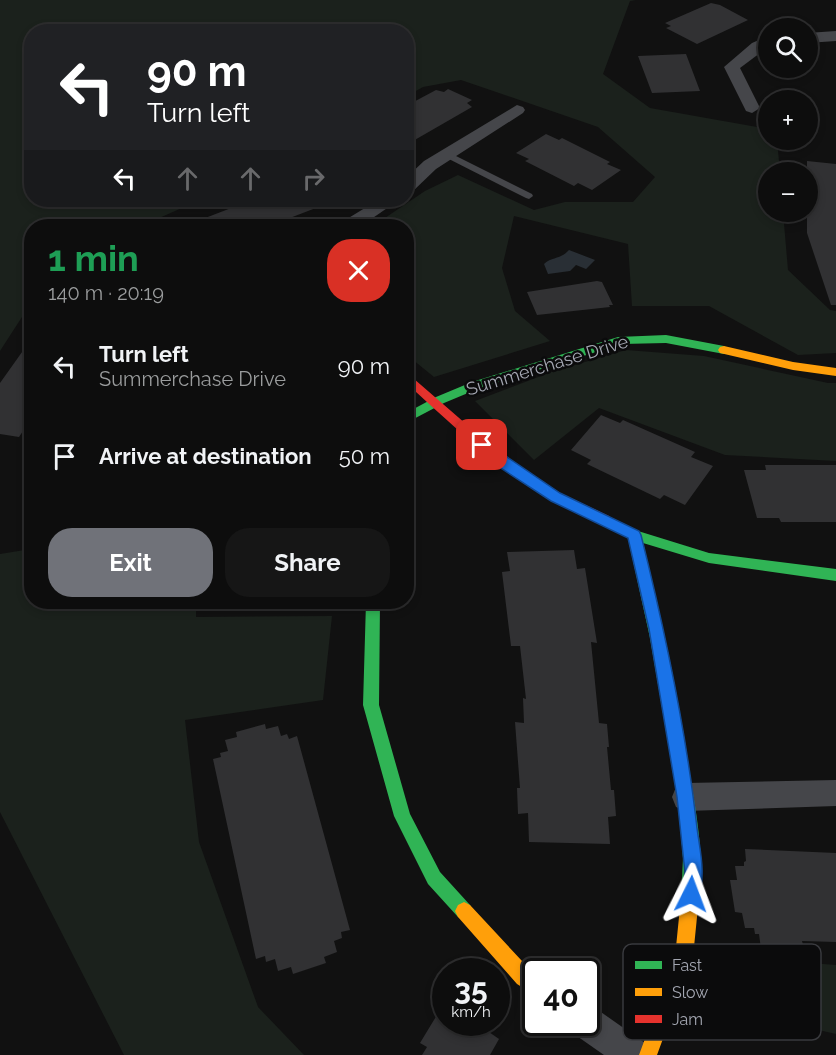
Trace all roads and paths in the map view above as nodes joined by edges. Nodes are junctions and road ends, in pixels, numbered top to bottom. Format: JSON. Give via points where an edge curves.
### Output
{"nodes":[{"id":1,"x":836,"y":36,"type":"edge"},
{"id":2,"x":818,"y":37,"type":"edge"},
{"id":3,"x":758,"y":46,"type":"edge"},
{"id":4,"x":752,"y":108,"type":"dead end"},
{"id":5,"x":517,"y":110,"type":"dead end"},
{"id":6,"x":446,"y":154,"type":"junction"},
{"id":7,"x":414,"y":180,"type":"edge"},
{"id":8,"x":529,"y":196,"type":"dead end"},
{"id":9,"x":379,"y":207,"type":"edge"},
{"id":10,"x":360,"y":219,"type":"edge"},
{"id":11,"x":836,"y":372,"type":"edge"},
{"id":12,"x":414,"y":382,"type":"edge"},
{"id":13,"x":435,"y":401,"type":"junction"},
{"id":14,"x":414,"y":414,"type":"edge"},
{"id":15,"x":634,"y":535,"type":"junction"},
{"id":16,"x":836,"y":574,"type":"edge"},
{"id":17,"x":373,"y":609,"type":"edge"},
{"id":18,"x":836,"y":793,"type":"edge"},
{"id":19,"x":686,"y":797,"type":"junction"},
{"id":20,"x":685,"y":944,"type":"edge"},
{"id":21,"x":522,"y":977,"type":"edge"},
{"id":22,"x":600,"y":1032,"type":"edge"},
{"id":23,"x":654,"y":1040,"type":"edge"},
{"id":24,"x":633,"y":1055,"type":"edge"},
{"id":25,"x":648,"y":1055,"type":"edge"}],
"edges":[{"from":1,"to":2,"type":"street"},
{"from":3,"to":4,"type":"street","via":[[732,67]]},
{"from":5,"to":6,"type":"street"},
{"from":6,"to":7,"type":"street"},
{"from":6,"to":8,"type":"lane"},
{"from":9,"to":10,"type":"street"},
{"from":11,"to":13,"type":"street","name":"Summerchase Drive","via":[[802,370],[663,338],[623,339]]},
{"from":12,"to":13,"type":"street","name":"Summerchase Drive"},
{"from":13,"to":14,"type":"street","name":"Summerchase Drive"},
{"from":13,"to":15,"type":"street","name":"Summerchase Drive","via":[[498,459],[555,497]]},
{"from":15,"to":16,"type":"street","name":"Summerchase Drive","via":[[709,558]]},
{"from":15,"to":19,"type":"street","via":[[657,629]]},
{"from":17,"to":21,"type":"street","via":[[372,705],[402,816],[434,878]]},
{"from":18,"to":19,"type":"street"},
{"from":19,"to":20,"type":"street","via":[[693,873]]},
{"from":22,"to":24,"type":"street"},
{"from":23,"to":25,"type":"street"}]}
